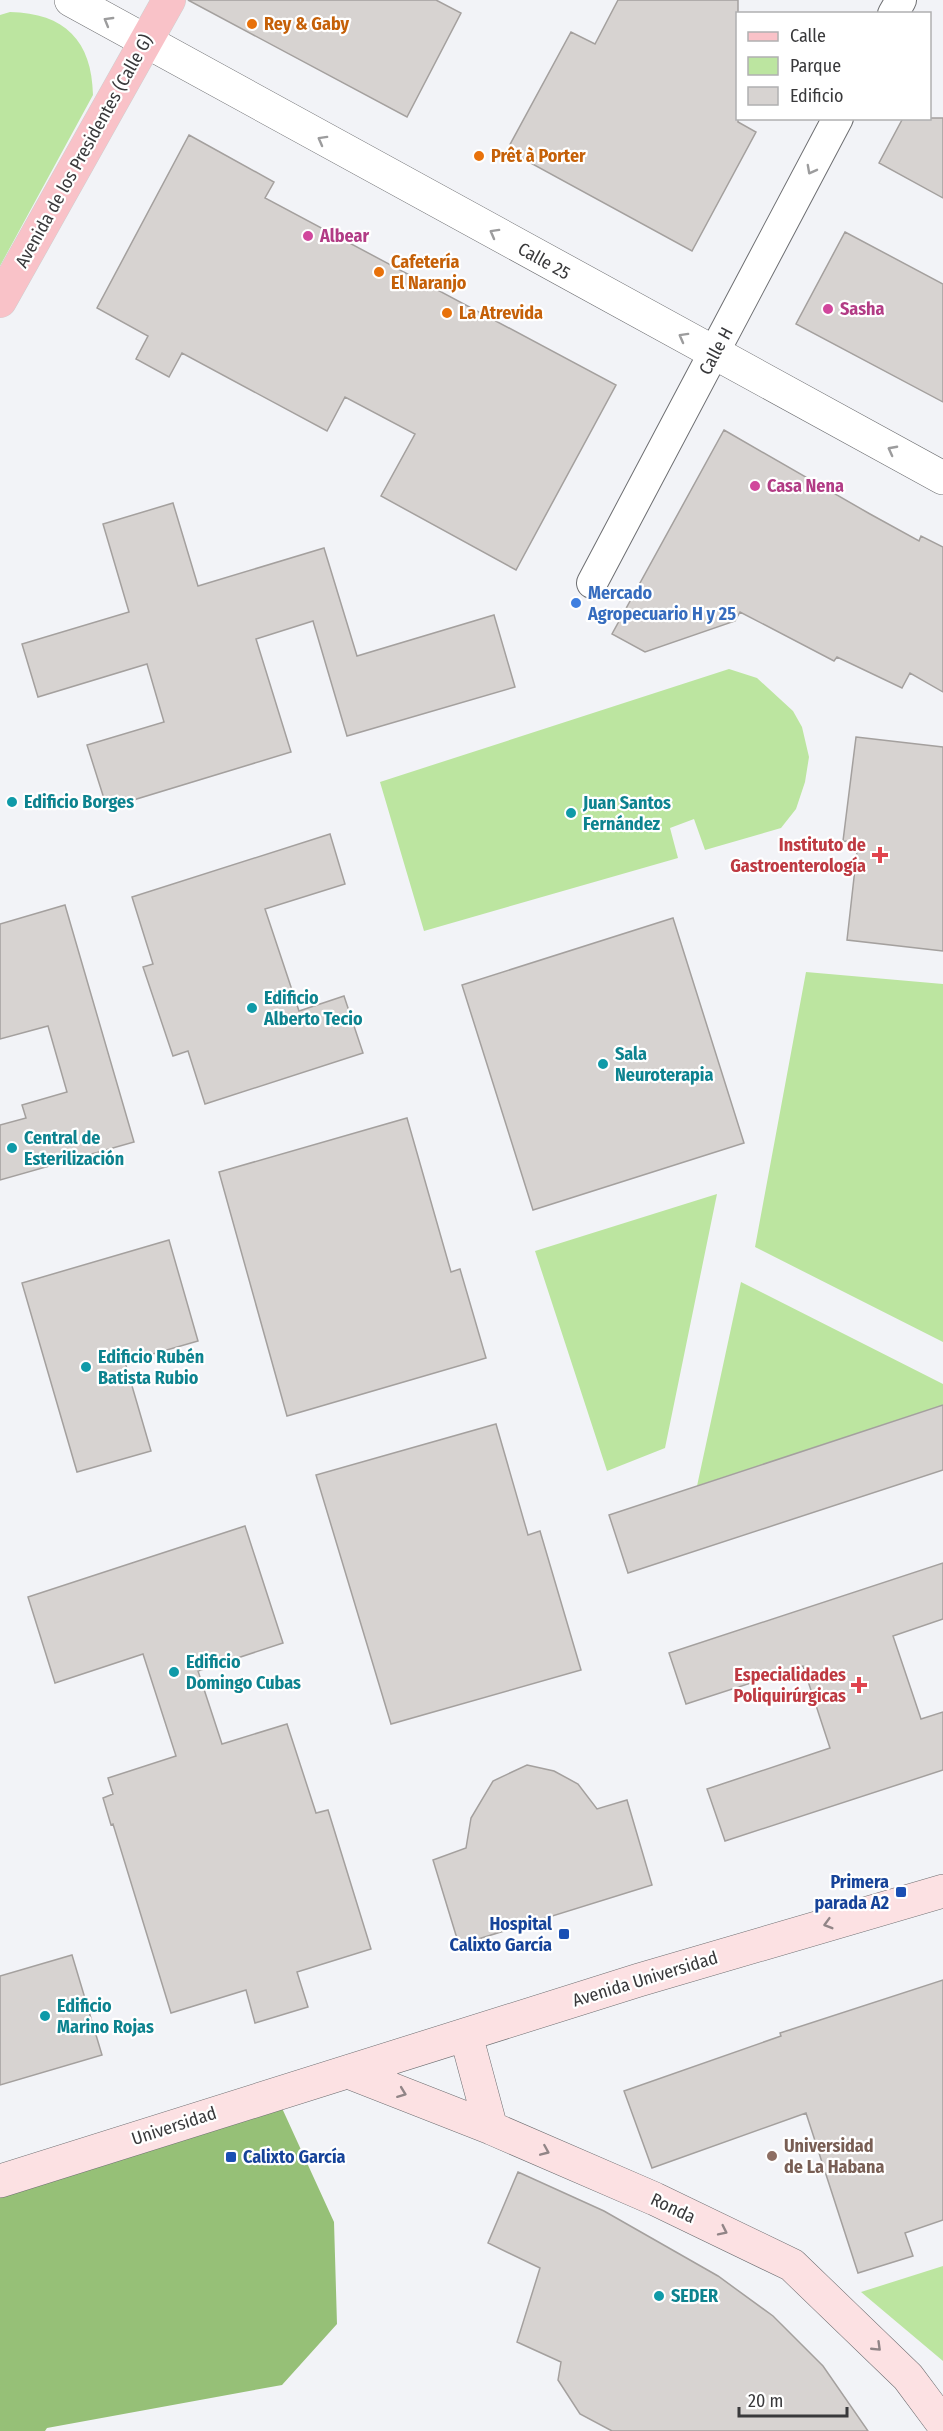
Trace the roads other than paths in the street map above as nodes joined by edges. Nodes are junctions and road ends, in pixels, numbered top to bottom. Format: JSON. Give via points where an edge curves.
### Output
{"nodes":[{"id":1,"x":71,"y":0,"type":"edge"},
{"id":2,"x":169,"y":0,"type":"edge"},
{"id":3,"x":146,"y":42,"type":"junction"},
{"id":4,"x":837,"y":120,"type":"edge"},
{"id":5,"x":0,"y":301,"type":"edge"},
{"id":6,"x":714,"y":354,"type":"junction"},
{"id":7,"x":943,"y":478,"type":"edge"},
{"id":8,"x":592,"y":583,"type":"dead end"},
{"id":9,"x":943,"y":1891,"type":"edge"},
{"id":10,"x":518,"y":2018,"type":"junction"},
{"id":11,"x":466,"y":2035,"type":"junction"},
{"id":12,"x":348,"y":2072,"type":"junction"},
{"id":13,"x":479,"y":2085,"type":"junction"},
{"id":14,"x":491,"y":2128,"type":"junction"},
{"id":15,"x":0,"y":2181,"type":"edge"},
{"id":16,"x":943,"y":2424,"type":"edge"}],
"edges":[{"from":3,"to":1,"type":"street","name":"Calle 25","one_way":true},
{"from":2,"to":3,"type":"main road","name":"Avenida de los Presidentes (Calle G)"},
{"from":3,"to":5,"type":"main road","name":"Avenida de los Presidentes (Calle G)"},
{"from":6,"to":3,"type":"street","name":"Calle 25","one_way":true},
{"from":4,"to":6,"type":"street","name":"Calle H","one_way":true},
{"from":7,"to":6,"type":"street","name":"Calle 25","one_way":true},
{"from":6,"to":8,"type":"street","name":"Calle H"},
{"from":9,"to":10,"type":"main road","name":"Avenida Universidad","one_way":true},
{"from":10,"to":11,"type":"main road","name":"Avenida Universidad"},
{"from":10,"to":13,"type":"main road","via":[[490,2040]]},
{"from":11,"to":12,"type":"main road","name":"Avenida Universidad"},
{"from":11,"to":13,"type":"main road"},
{"from":12,"to":14,"type":"main road","name":"Ronda","one_way":true},
{"from":12,"to":15,"type":"main road","name":"Universidad"},
{"from":13,"to":14,"type":"main road"},
{"from":14,"to":16,"type":"main road","name":"Ronda","one_way":true,"via":[[655,2199],[792,2265],[908,2377]]}]}
